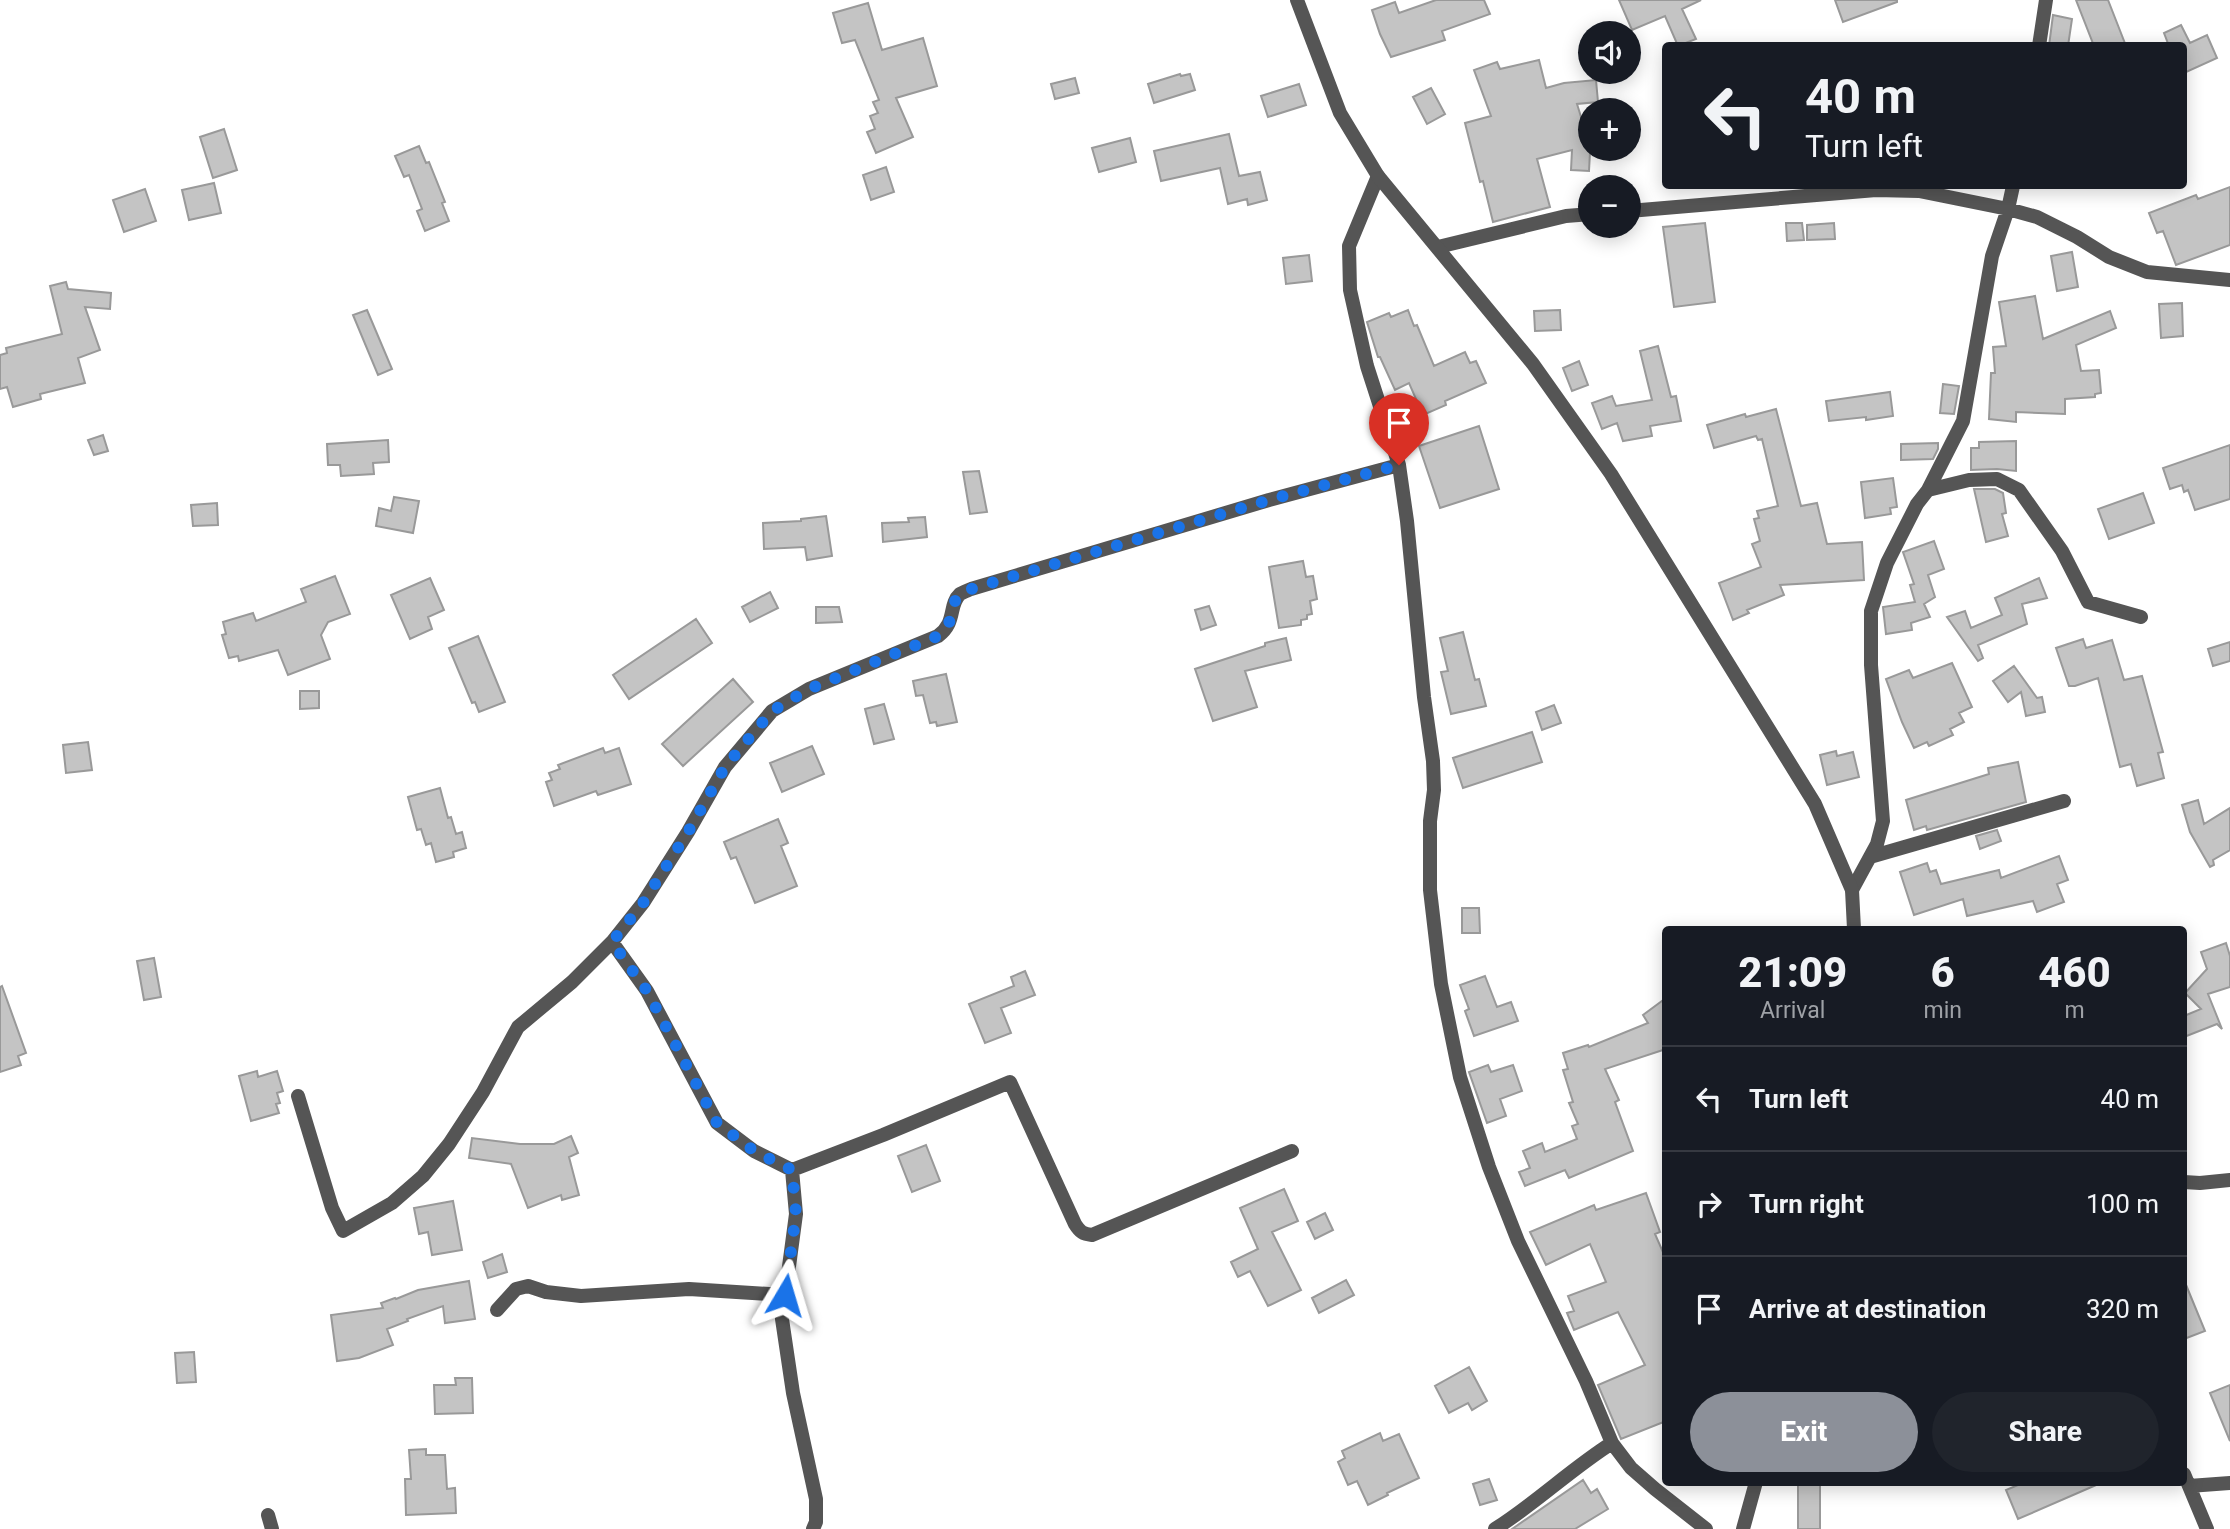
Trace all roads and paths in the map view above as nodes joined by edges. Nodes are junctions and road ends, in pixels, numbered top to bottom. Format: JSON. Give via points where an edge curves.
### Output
{"nodes":[{"id":1,"x":1297,"y":0,"type":"edge"},
{"id":2,"x":2046,"y":0,"type":"edge"},
{"id":3,"x":2040,"y":42,"type":"edge"},
{"id":4,"x":1378,"y":176,"type":"junction"},
{"id":5,"x":2012,"y":189,"type":"edge"},
{"id":6,"x":2008,"y":209,"type":"junction"},
{"id":7,"x":1641,"y":210,"type":"edge"},
{"id":8,"x":1578,"y":215,"type":"edge"},
{"id":9,"x":1438,"y":247,"type":"junction"},
{"id":10,"x":2230,"y":280,"type":"edge"},
{"id":11,"x":1399,"y":465,"type":"junction"},
{"id":12,"x":1928,"y":489,"type":"junction"},
{"id":13,"x":2141,"y":617,"type":"dead end"},
{"id":14,"x":2064,"y":801,"type":"dead end"},
{"id":15,"x":1870,"y":858,"type":"junction"},
{"id":16,"x":1852,"y":890,"type":"junction"},
{"id":17,"x":1854,"y":926,"type":"edge"},
{"id":18,"x":612,"y":942,"type":"junction"},
{"id":19,"x":298,"y":1096,"type":"dead end"},
{"id":20,"x":1292,"y":1151,"type":"dead end"},
{"id":21,"x":792,"y":1170,"type":"junction"},
{"id":22,"x":2230,"y":1180,"type":"edge"},
{"id":23,"x":2187,"y":1182,"type":"edge"},
{"id":24,"x":785,"y":1295,"type":"junction"},
{"id":25,"x":497,"y":1310,"type":"dead end"},
{"id":26,"x":1612,"y":1443,"type":"junction"},
{"id":27,"x":2187,"y":1480,"type":"edge"},
{"id":28,"x":2187,"y":1482,"type":"edge"},
{"id":29,"x":2230,"y":1483,"type":"edge"},
{"id":30,"x":1755,"y":1486,"type":"edge"},
{"id":31,"x":813,"y":1529,"type":"edge"},
{"id":32,"x":1495,"y":1529,"type":"edge"},
{"id":33,"x":1706,"y":1529,"type":"edge"},
{"id":34,"x":1743,"y":1529,"type":"edge"},
{"id":35,"x":2207,"y":1529,"type":"edge"}],
"edges":[{"from":1,"to":4,"type":"street","via":[[1340,113]]},
{"from":2,"to":3,"type":"street"},
{"from":4,"to":9,"type":"street"},
{"from":4,"to":11,"type":"street","via":[[1349,246],[1350,290],[1367,366]]},
{"from":5,"to":6,"type":"street"},
{"from":6,"to":7,"type":"street","via":[[1919,191],[1876,191]]},
{"from":6,"to":10,"type":"street","via":[[2036,217],[2147,272]]},
{"from":6,"to":12,"type":"street","via":[[1992,256],[1962,421]]},
{"from":8,"to":9,"type":"street"},
{"from":9,"to":16,"type":"street","via":[[1533,365],[1611,474],[1815,804]]},
{"from":11,"to":18,"type":"street","via":[[1054,562],[960,594],[947,630],[938,636],[809,689],[772,711],[725,767],[643,903]]},
{"from":11,"to":26,"type":"street","via":[[1433,761],[1430,890],[1441,984],[1460,1077],[1518,1241]]},
{"from":12,"to":13,"type":"street","via":[[1997,479],[2019,490],[2062,551],[2088,602]]},
{"from":12,"to":15,"type":"street","via":[[1886,563],[1871,611],[1883,821]]},
{"from":14,"to":15,"type":"street"},
{"from":15,"to":16,"type":"street"},
{"from":16,"to":17,"type":"street"},
{"from":18,"to":19,"type":"street","via":[[518,1027],[483,1092],[423,1176],[392,1203],[343,1231],[328,1198]]},
{"from":18,"to":21,"type":"street","via":[[647,991],[717,1123],[754,1151]]},
{"from":20,"to":21,"type":"street","via":[[1092,1235],[1084,1234],[1075,1224],[1010,1082]]},
{"from":21,"to":24,"type":"street","via":[[796,1214]]},
{"from":22,"to":23,"type":"street"},
{"from":24,"to":25,"type":"street","via":[[689,1289],[581,1296],[528,1286],[516,1289]]},
{"from":24,"to":31,"type":"street","via":[[782,1319],[793,1393],[816,1499]]},
{"from":26,"to":32,"type":"street"},
{"from":26,"to":33,"type":"street","via":[[1631,1468]]},
{"from":27,"to":29,"type":"street"},
{"from":28,"to":35,"type":"street"},
{"from":30,"to":34,"type":"street"}]}
